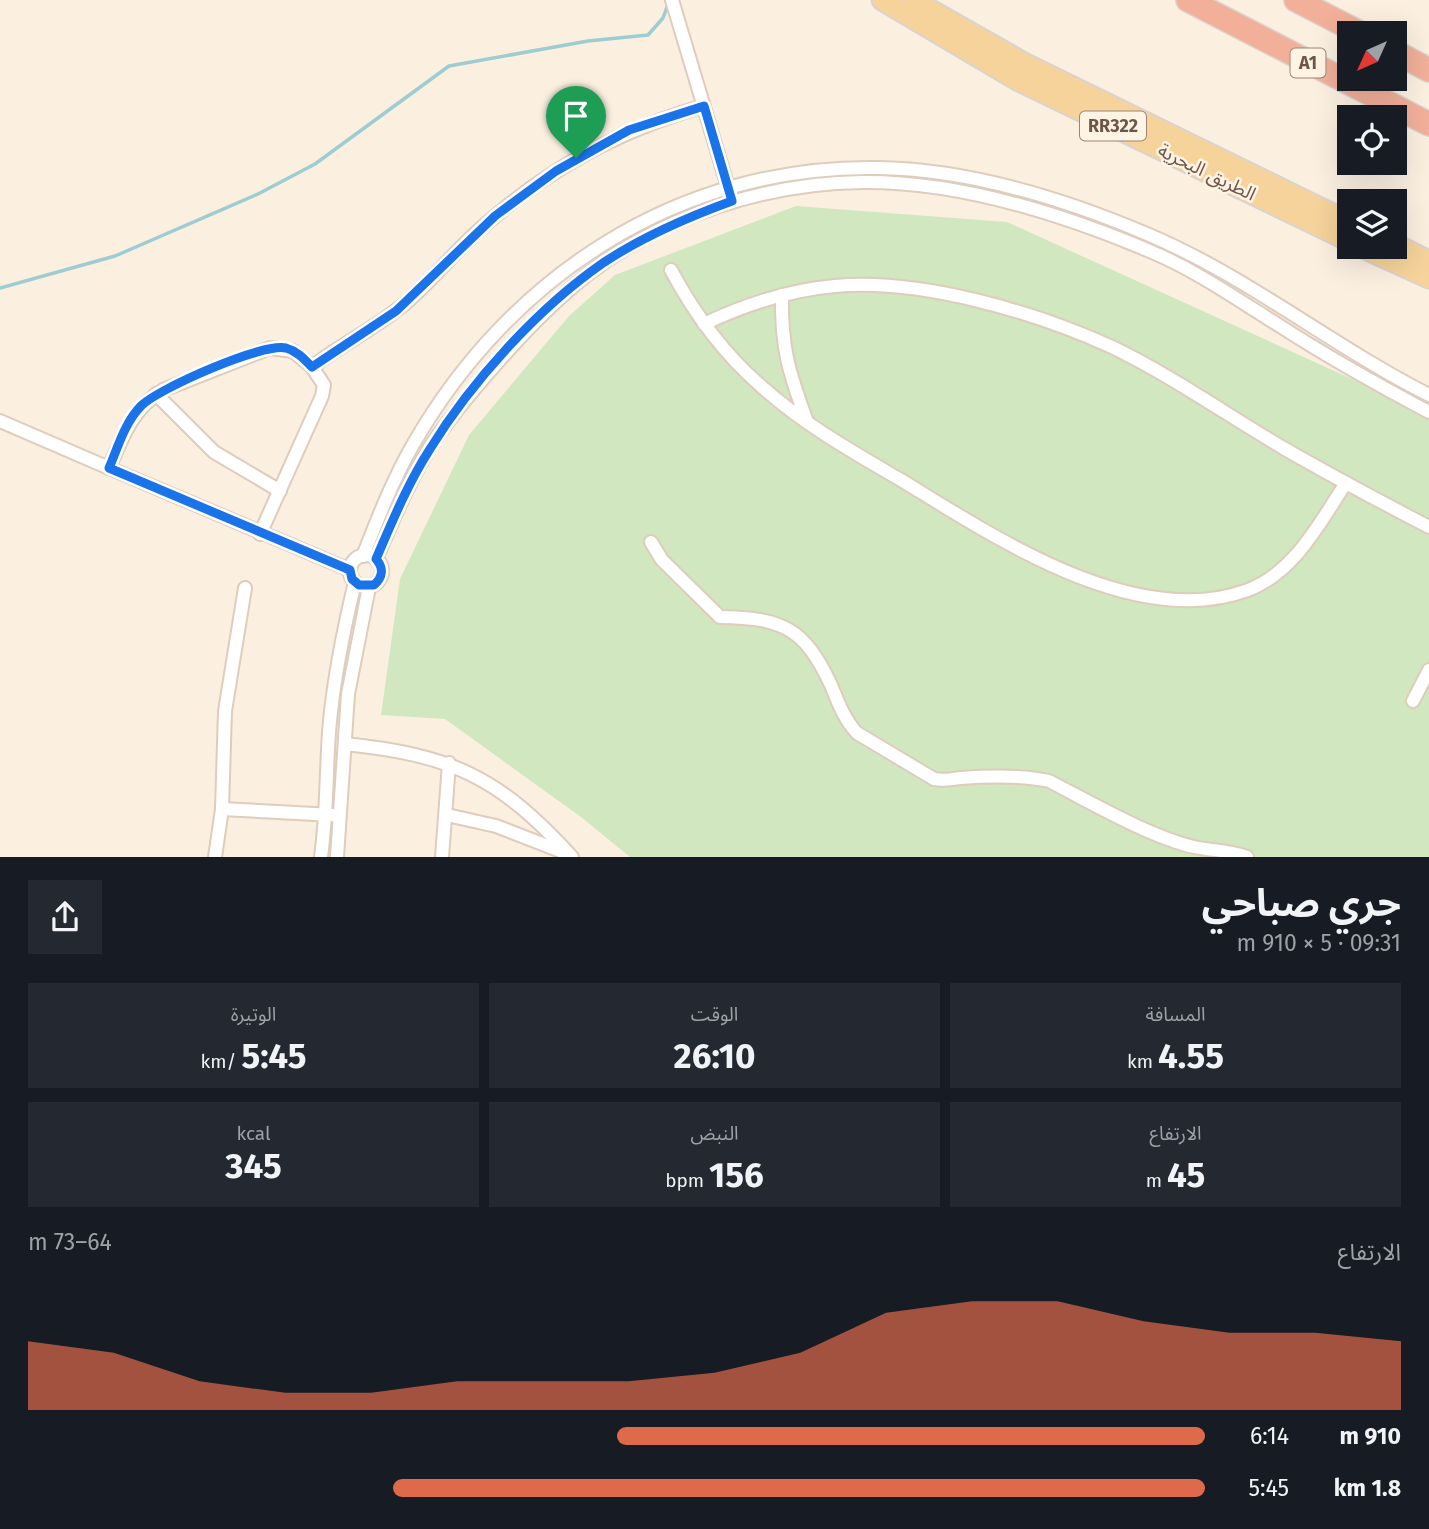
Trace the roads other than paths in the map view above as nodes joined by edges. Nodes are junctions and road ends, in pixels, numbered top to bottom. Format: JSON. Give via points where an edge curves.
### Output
{"nodes":[{"id":1,"x":673,"y":0,"type":"edge"},
{"id":2,"x":882,"y":0,"type":"edge"},
{"id":3,"x":913,"y":0,"type":"edge"},
{"id":4,"x":1188,"y":0,"type":"edge"},
{"id":5,"x":1296,"y":0,"type":"edge"},
{"id":6,"x":1337,"y":21,"type":"edge"},
{"id":7,"x":1407,"y":58,"type":"edge"},
{"id":8,"x":1429,"y":70,"type":"edge"},
{"id":9,"x":704,"y":106,"type":"junction"},
{"id":10,"x":1429,"y":124,"type":"edge"},
{"id":11,"x":728,"y":187,"type":"junction"},
{"id":12,"x":732,"y":201,"type":"junction"},
{"id":13,"x":1337,"y":216,"type":"edge"},
{"id":14,"x":1337,"y":235,"type":"edge"},
{"id":15,"x":1407,"y":250,"type":"edge"},
{"id":16,"x":1387,"y":259,"type":"edge"},
{"id":17,"x":1429,"y":261,"type":"edge"},
{"id":18,"x":671,"y":270,"type":"dead end"},
{"id":19,"x":1429,"y":278,"type":"edge"},
{"id":20,"x":782,"y":295,"type":"junction"},
{"id":21,"x":704,"y":324,"type":"junction"},
{"id":22,"x":312,"y":367,"type":"junction"},
{"id":23,"x":156,"y":394,"type":"junction"},
{"id":24,"x":1429,"y":395,"type":"edge"},
{"id":25,"x":1429,"y":412,"type":"edge"},
{"id":26,"x":0,"y":421,"type":"edge"},
{"id":27,"x":807,"y":422,"type":"junction"},
{"id":28,"x":109,"y":468,"type":"junction"},
{"id":29,"x":1346,"y":483,"type":"junction"},
{"id":30,"x":280,"y":491,"type":"junction"},
{"id":31,"x":1429,"y":527,"type":"edge"},
{"id":32,"x":260,"y":534,"type":"junction"},
{"id":33,"x":651,"y":542,"type":"dead end"},
{"id":34,"x":369,"y":557,"type":"junction"},
{"id":35,"x":352,"y":576,"type":"junction"},
{"id":36,"x":369,"y":587,"type":"junction"},
{"id":37,"x":245,"y":588,"type":"dead end"},
{"id":38,"x":1429,"y":670,"type":"edge"},
{"id":39,"x":1413,"y":701,"type":"dead end"},
{"id":40,"x":345,"y":744,"type":"junction"},
{"id":41,"x":449,"y":763,"type":"junction"},
{"id":42,"x":222,"y":808,"type":"junction"},
{"id":43,"x":327,"y":814,"type":"junction"},
{"id":44,"x":447,"y":815,"type":"junction"},
{"id":45,"x":342,"y":816,"type":"junction"},
{"id":46,"x":571,"y":856,"type":"edge"},
{"id":47,"x":215,"y":857,"type":"edge"},
{"id":48,"x":321,"y":857,"type":"edge"},
{"id":49,"x":337,"y":857,"type":"edge"},
{"id":50,"x":442,"y":857,"type":"edge"},
{"id":51,"x":1247,"y":857,"type":"edge"}],
"edges":[{"from":1,"to":9,"type":"street"},
{"from":2,"to":14,"type":"main road","name":"الطريق البحرية","number":"RR322","via":[[1019,80]]},
{"from":3,"to":13,"type":"main road","name":"الطريق البحرية","number":"RR322","via":[[1024,63]]},
{"from":4,"to":10,"type":"highway","number":"A1"},
{"from":5,"to":6,"type":"highway"},
{"from":7,"to":8,"type":"highway"},
{"from":9,"to":11,"type":"street"},
{"from":9,"to":22,"type":"street","via":[[629,130],[576,158],[476,233],[403,305]]},
{"from":11,"to":12,"type":"street"},
{"from":11,"to":24,"type":"street","via":[[798,172],[880,168],[971,179],[1050,198],[1184,250]]},
{"from":11,"to":34,"type":"street","via":[[639,221],[592,251],[511,319],[450,390],[415,441],[394,482]]},
{"from":12,"to":25,"type":"street","via":[[818,184],[864,182],[960,193],[1036,211],[1174,262]]},
{"from":12,"to":34,"type":"street","via":[[622,252],[550,306],[478,383],[442,430]]},
{"from":15,"to":17,"type":"main road"},
{"from":16,"to":19,"type":"main road"},
{"from":18,"to":21,"type":"street"},
{"from":20,"to":21,"type":"street"},
{"from":20,"to":27,"type":"street","via":[[782,343]]},
{"from":20,"to":29,"type":"street","via":[[836,286],[899,287],[1046,321],[1140,362]]},
{"from":21,"to":27,"type":"street","via":[[750,377]]},
{"from":22,"to":23,"type":"street","via":[[293,351],[270,348]]},
{"from":22,"to":30,"type":"street","via":[[324,390]]},
{"from":23,"to":28,"type":"street","via":[[131,419]]},
{"from":23,"to":30,"type":"street","via":[[214,452]]},
{"from":26,"to":28,"type":"street"},
{"from":27,"to":29,"type":"street","via":[[1048,565],[1100,585],[1154,596],[1228,595],[1266,580],[1305,544]]},
{"from":28,"to":32,"type":"street"},
{"from":29,"to":31,"type":"street"},
{"from":30,"to":32,"type":"street"},
{"from":32,"to":35,"type":"street"},
{"from":33,"to":51,"type":"street","via":[[662,560],[720,617],[758,618],[803,639],[817,656],[847,722],[857,733],[934,779],[1049,781],[1168,838]]},
{"from":34,"to":35,"type":"street","via":[[357,558]]},
{"from":34,"to":36,"type":"street","via":[[380,563],[382,575]]},
{"from":35,"to":36,"type":"street"},
{"from":35,"to":43,"type":"street","via":[[329,733]]},
{"from":36,"to":40,"type":"street","via":[[350,676]]},
{"from":37,"to":42,"type":"street","via":[[226,699]]},
{"from":38,"to":39,"type":"street"},
{"from":40,"to":41,"type":"street"},
{"from":40,"to":45,"type":"street"},
{"from":41,"to":44,"type":"street"},
{"from":41,"to":46,"type":"street","via":[[505,793]]},
{"from":42,"to":43,"type":"street"},
{"from":42,"to":47,"type":"street"},
{"from":43,"to":45,"type":"street"},
{"from":43,"to":48,"type":"street"},
{"from":44,"to":46,"type":"street","via":[[496,826]]},
{"from":44,"to":50,"type":"street"},
{"from":45,"to":49,"type":"street"}]}
